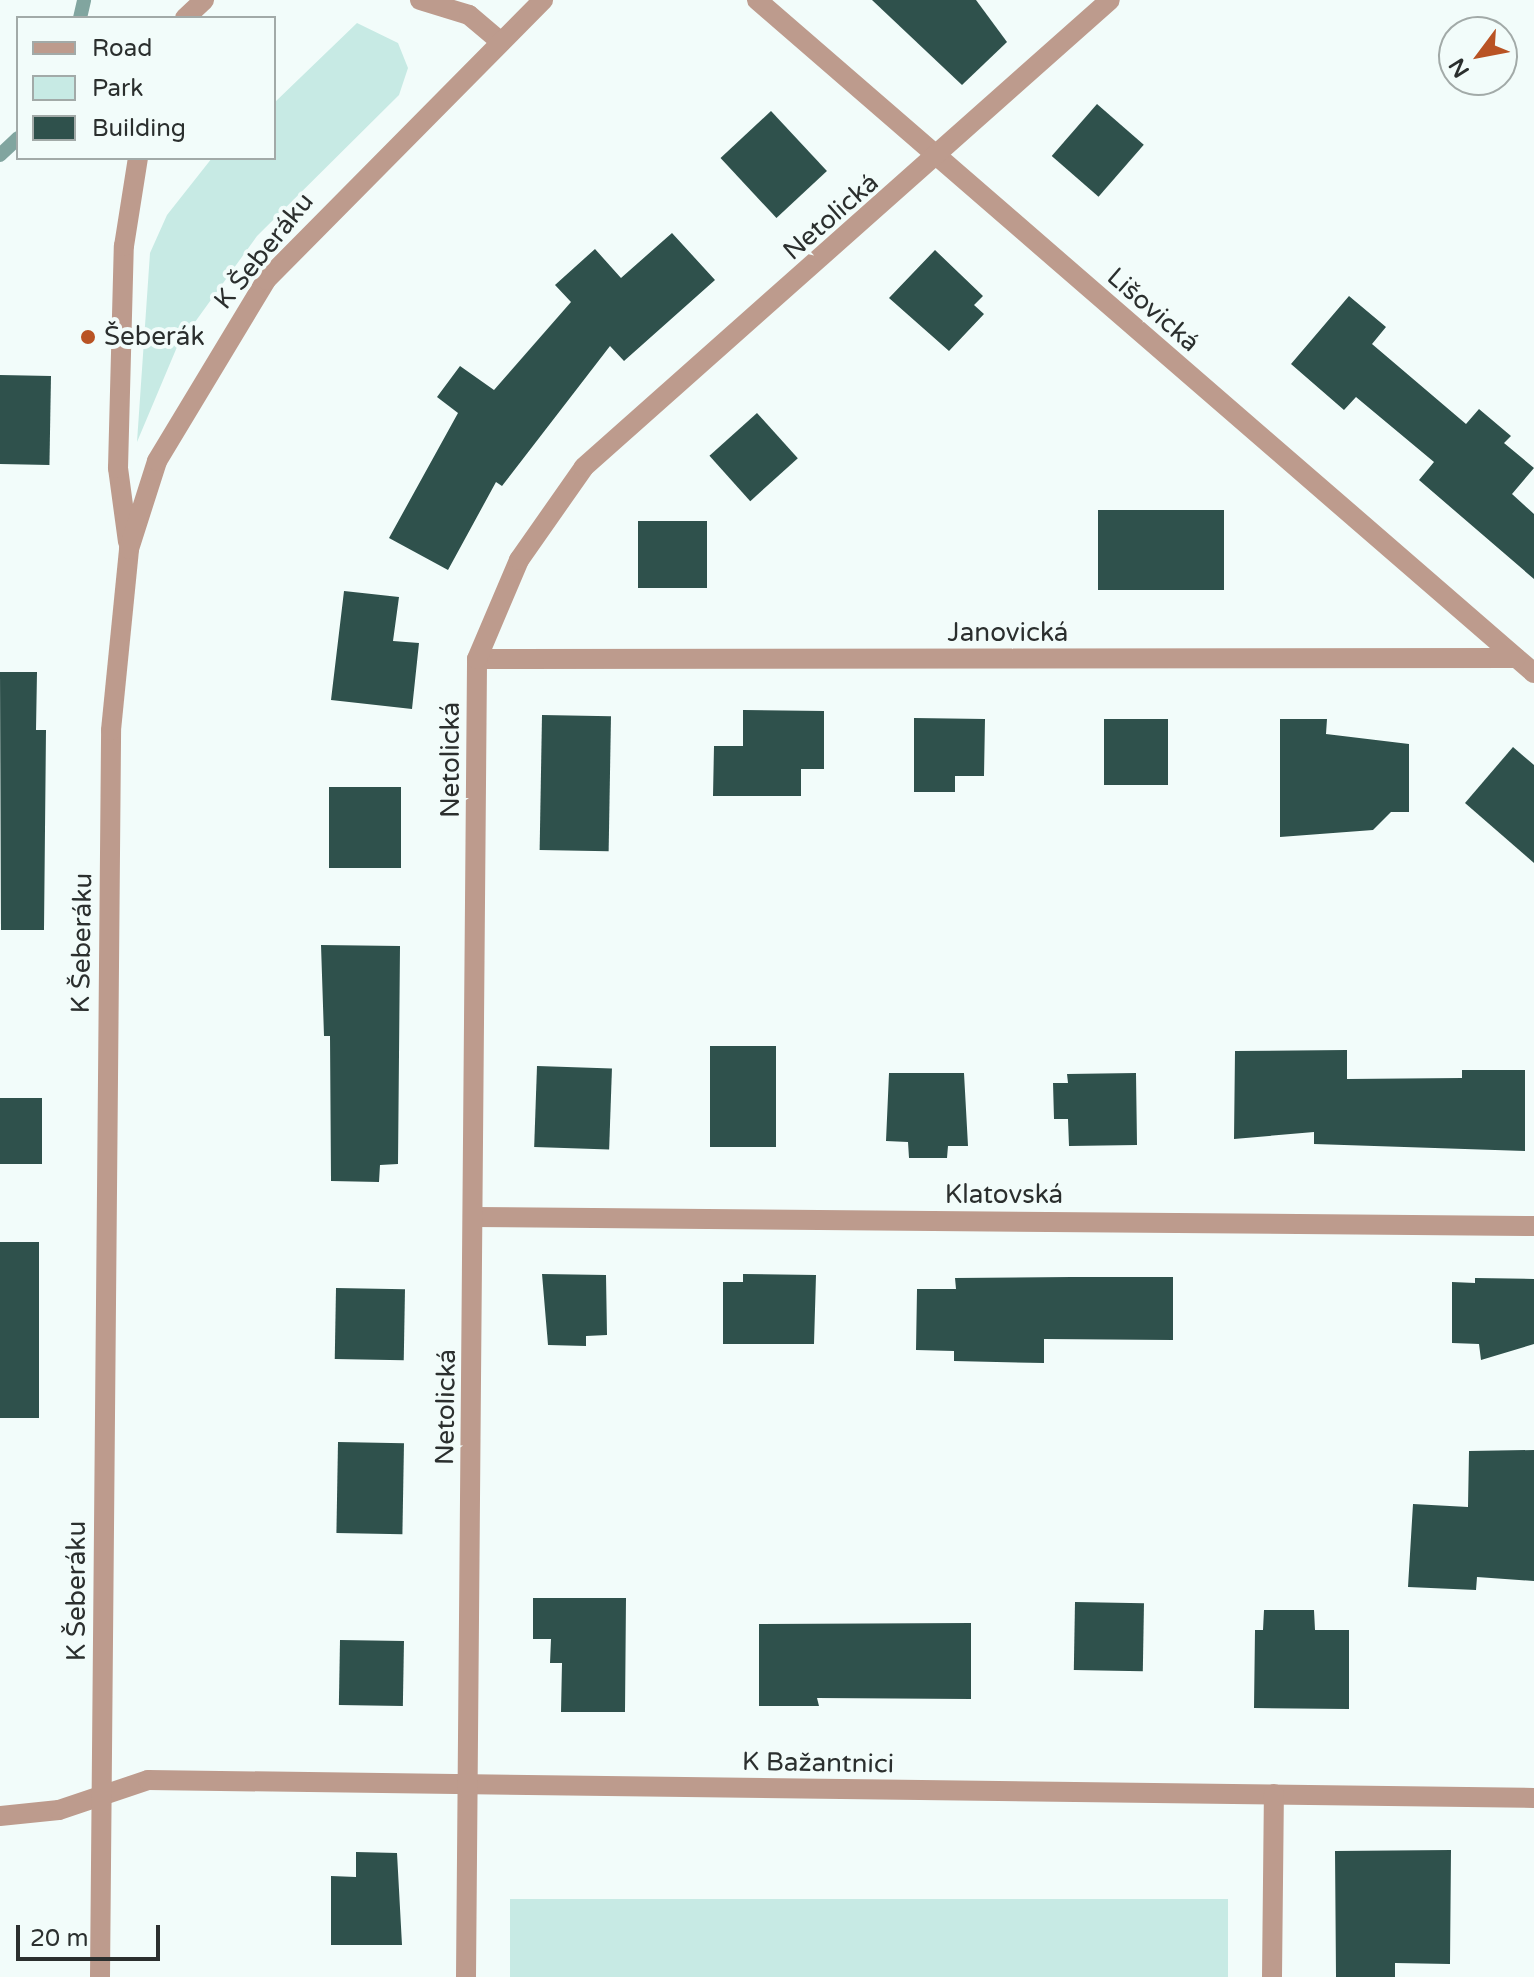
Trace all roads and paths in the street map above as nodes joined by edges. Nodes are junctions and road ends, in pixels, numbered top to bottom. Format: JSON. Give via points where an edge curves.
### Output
{"nodes":[{"id":1,"x":204,"y":0,"type":"edge"},
{"id":2,"x":420,"y":0,"type":"edge"},
{"id":3,"x":543,"y":0,"type":"edge"},
{"id":4,"x":757,"y":0,"type":"edge"},
{"id":5,"x":1110,"y":0,"type":"edge"},
{"id":6,"x":187,"y":16,"type":"edge"},
{"id":7,"x":501,"y":42,"type":"junction"},
{"id":8,"x":937,"y":159,"type":"junction"},
{"id":9,"x":138,"y":160,"type":"edge"},
{"id":10,"x":129,"y":549,"type":"junction"},
{"id":11,"x":1516,"y":658,"type":"junction"},
{"id":12,"x":477,"y":659,"type":"junction"},
{"id":13,"x":1534,"y":673,"type":"edge"},
{"id":14,"x":475,"y":1217,"type":"junction"},
{"id":15,"x":1534,"y":1226,"type":"edge"},
{"id":16,"x":466,"y":1784,"type":"junction"},
{"id":17,"x":102,"y":1792,"type":"junction"},
{"id":18,"x":1274,"y":1794,"type":"junction"},
{"id":19,"x":1534,"y":1798,"type":"edge"},
{"id":20,"x":0,"y":1816,"type":"edge"},
{"id":21,"x":100,"y":1977,"type":"edge"},
{"id":22,"x":466,"y":1977,"type":"edge"},
{"id":23,"x":1272,"y":1977,"type":"edge"}],
"edges":[{"from":1,"to":6,"type":"street"},
{"from":2,"to":7,"type":"street","via":[[469,15]]},
{"from":3,"to":7,"type":"street","name":"K Šeberáku"},
{"from":4,"to":8,"type":"street","name":"Lišovická"},
{"from":5,"to":8,"type":"street","name":"Netolická"},
{"from":7,"to":10,"type":"street","name":"K Šeberáku","via":[[266,280],[157,461]]},
{"from":8,"to":11,"type":"street","name":"Lišovická"},
{"from":8,"to":12,"type":"street","name":"Netolická","via":[[584,467],[519,560]]},
{"from":9,"to":10,"type":"street","via":[[124,246],[118,468]]},
{"from":10,"to":17,"type":"street","name":"K Šeberáku","via":[[111,730]]},
{"from":11,"to":12,"type":"street","name":"Janovická"},
{"from":11,"to":13,"type":"street"},
{"from":12,"to":14,"type":"street","name":"Netolická"},
{"from":14,"to":15,"type":"street","name":"Klatovská"},
{"from":14,"to":16,"type":"street","name":"Netolická"},
{"from":16,"to":17,"type":"street","name":"K Bažantnici","via":[[148,1780]]},
{"from":16,"to":18,"type":"street","name":"K Bažantnici"},
{"from":16,"to":22,"type":"street","name":"Netolická"},
{"from":17,"to":20,"type":"street","name":"K Bažantnici","via":[[59,1810]]},
{"from":17,"to":21,"type":"street","name":"K Šeberáku"},
{"from":18,"to":19,"type":"street","name":"K Bažantnici"},
{"from":18,"to":23,"type":"street"}]}
